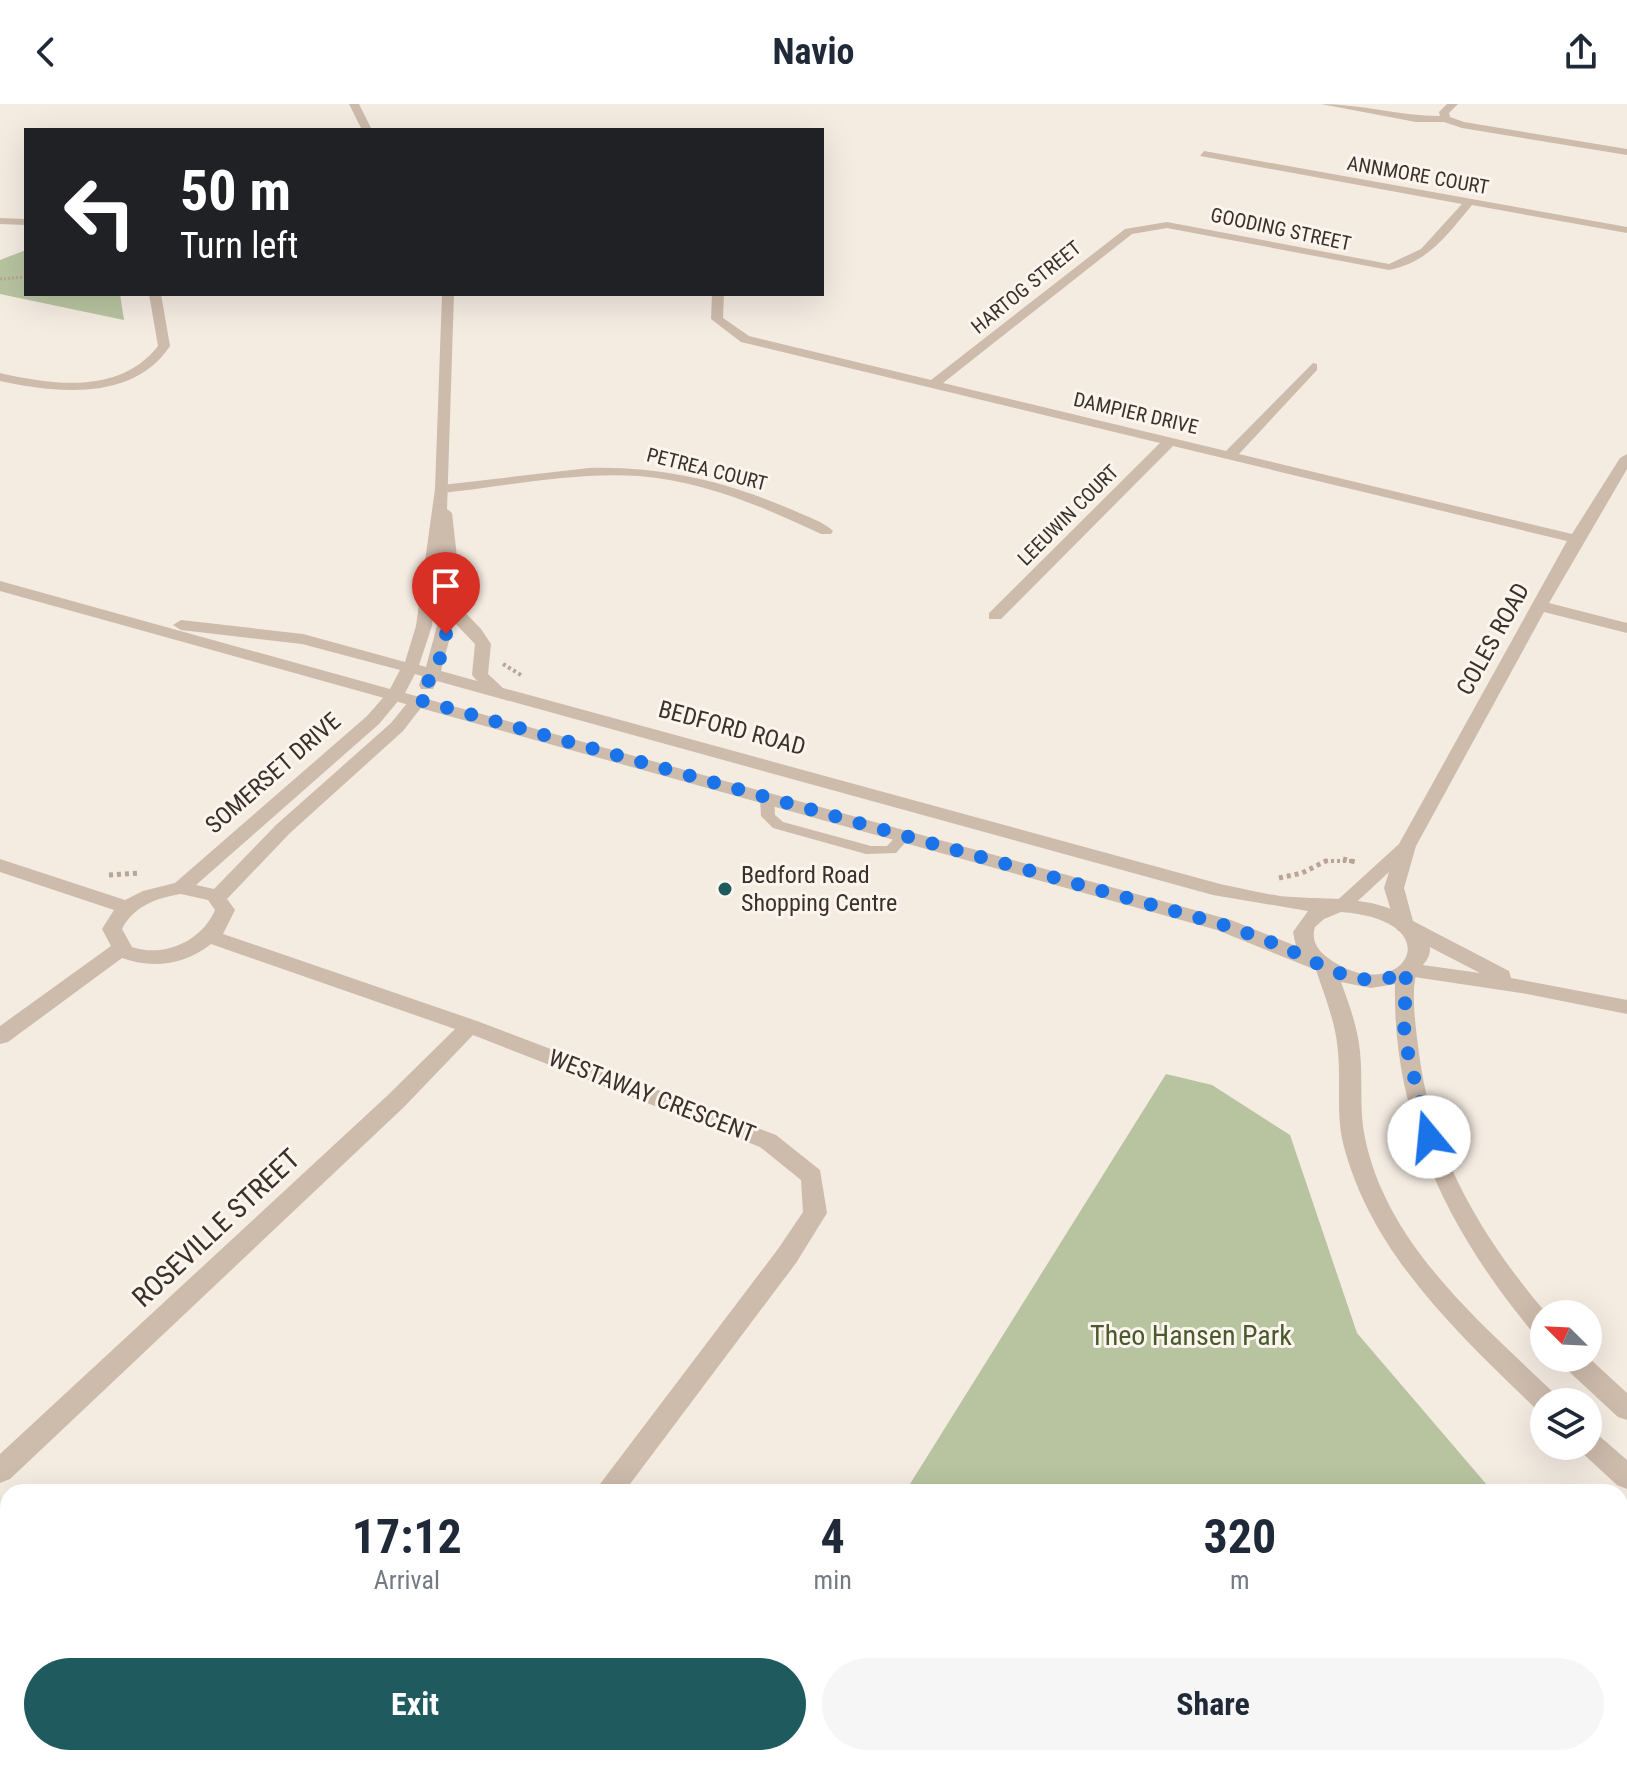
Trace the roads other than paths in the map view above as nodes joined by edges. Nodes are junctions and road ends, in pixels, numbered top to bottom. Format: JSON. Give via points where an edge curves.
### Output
{"nodes":[{"id":1,"x":354,"y":104,"type":"edge"},
{"id":2,"x":1326,"y":104,"type":"edge"},
{"id":3,"x":1453,"y":104,"type":"edge"},
{"id":4,"x":1445,"y":119,"type":"junction"},
{"id":5,"x":366,"y":128,"type":"edge"},
{"id":6,"x":1627,"y":152,"type":"edge"},
{"id":7,"x":1204,"y":154,"type":"dead end"},
{"id":8,"x":1469,"y":202,"type":"junction"},
{"id":9,"x":0,"y":221,"type":"edge"},
{"id":10,"x":24,"y":222,"type":"edge"},
{"id":11,"x":1147,"y":226,"type":"joint"},
{"id":12,"x":1627,"y":230,"type":"edge"},
{"id":13,"x":155,"y":296,"type":"edge"},
{"id":14,"x":448,"y":296,"type":"edge"},
{"id":15,"x":718,"y":296,"type":"edge"},
{"id":16,"x":1313,"y":367,"type":"dead end"},
{"id":17,"x":0,"y":377,"type":"edge"},
{"id":18,"x":932,"y":385,"type":"junction"},
{"id":19,"x":1169,"y":442,"type":"junction"},
{"id":20,"x":1229,"y":456,"type":"junction"},
{"id":21,"x":1626,"y":463,"type":"edge"},
{"id":22,"x":442,"y":484,"type":"junction"},
{"id":23,"x":826,"y":531,"type":"dead end"},
{"id":24,"x":1576,"y":539,"type":"junction"},
{"id":25,"x":0,"y":586,"type":"edge"},
{"id":26,"x":447,"y":600,"type":"junction"},
{"id":27,"x":1541,"y":606,"type":"junction"},
{"id":28,"x":109,"y":616,"type":"junction"},
{"id":29,"x":995,"y":616,"type":"dead end"},
{"id":30,"x":1627,"y":628,"type":"edge"},
{"id":31,"x":410,"y":667,"type":"junction"},
{"id":32,"x":432,"y":673,"type":"junction"},
{"id":33,"x":501,"y":692,"type":"junction"},
{"id":34,"x":396,"y":694,"type":"junction"},
{"id":35,"x":419,"y":700,"type":"junction"},
{"id":36,"x":1407,"y":846,"type":"junction"},
{"id":37,"x":0,"y":865,"type":"edge"},
{"id":38,"x":181,"y":888,"type":"junction"},
{"id":39,"x":217,"y":898,"type":"junction"},
{"id":40,"x":1339,"y":906,"type":"junction"},
{"id":41,"x":126,"y":907,"type":"junction"},
{"id":42,"x":1405,"y":926,"type":"junction"},
{"id":43,"x":212,"y":937,"type":"junction"},
{"id":44,"x":121,"y":949,"type":"junction"},
{"id":45,"x":1324,"y":966,"type":"junction"},
{"id":46,"x":1407,"y":971,"type":"junction"},
{"id":47,"x":1527,"y":987,"type":"junction"},
{"id":48,"x":1627,"y":1007,"type":"edge"},
{"id":49,"x":470,"y":1026,"type":"junction"},
{"id":50,"x":0,"y":1037,"type":"edge"},
{"id":51,"x":1530,"y":1310,"type":"edge"},
{"id":52,"x":1587,"y":1372,"type":"edge"},
{"id":53,"x":1532,"y":1388,"type":"edge"},
{"id":54,"x":1627,"y":1409,"type":"edge"},
{"id":55,"x":1602,"y":1455,"type":"edge"},
{"id":56,"x":0,"y":1471,"type":"edge"},
{"id":57,"x":1627,"y":1477,"type":"edge"},
{"id":58,"x":614,"y":1484,"type":"edge"}],
"edges":[{"from":1,"to":5,"type":"street"},
{"from":2,"to":4,"type":"street"},
{"from":3,"to":4,"type":"street","via":[[1444,112]]},
{"from":4,"to":6,"type":"street"},
{"from":7,"to":8,"type":"street","name":"ANNMORE COURT"},
{"from":8,"to":11,"type":"street","name":"GOODING STREET","via":[[1422,257],[1408,265],[1368,266],[1194,230]]},
{"from":8,"to":12,"type":"street","name":"ANNMORE COURT"},
{"from":9,"to":10,"type":"street"},
{"from":11,"to":18,"type":"street","name":"HARTOG STREET","via":[[1117,237]]},
{"from":13,"to":17,"type":"street","via":[[164,346],[158,357],[121,378],[73,391]]},
{"from":14,"to":22,"type":"street"},
{"from":15,"to":18,"type":"street","name":"DAMPIER DRIVE","via":[[717,319],[745,339]]},
{"from":16,"to":20,"type":"street"},
{"from":18,"to":19,"type":"street","name":"DAMPIER DRIVE"},
{"from":19,"to":20,"type":"street","name":"DAMPIER DRIVE"},
{"from":19,"to":29,"type":"street","name":"LEEUWIN COURT"},
{"from":20,"to":24,"type":"street","name":"DAMPIER DRIVE"},
{"from":21,"to":24,"type":"street","name":"COLES ROAD"},
{"from":22,"to":23,"type":"street","name":"PETREA COURT","via":[[617,472],[660,475],[778,508]]},
{"from":22,"to":26,"type":"street","name":"SOMERSET DRIVE","via":[[450,548]]},
{"from":22,"to":31,"type":"street","name":"SOMERSET DRIVE","via":[[424,626]]},
{"from":24,"to":27,"type":"street","name":"COLES ROAD"},
{"from":25,"to":28,"type":"street","name":"BEDFORD ROAD"},
{"from":26,"to":32,"type":"street","name":"SOMERSET DRIVE","via":[[445,641]]},
{"from":26,"to":33,"type":"street","via":[[453,614],[482,641],[483,681]]},
{"from":27,"to":30,"type":"street"},
{"from":27,"to":36,"type":"street","name":"COLES ROAD"},
{"from":28,"to":31,"type":"street","name":"BEDFORD ROAD","via":[[278,634]]},
{"from":28,"to":34,"type":"street","name":"BEDFORD ROAD"},
{"from":31,"to":32,"type":"street","name":"BEDFORD ROAD"},
{"from":31,"to":34,"type":"street","name":"SOMERSET DRIVE"},
{"from":32,"to":33,"type":"street","name":"BEDFORD ROAD"},
{"from":32,"to":35,"type":"street","name":"SOMERSET DRIVE"},
{"from":33,"to":40,"type":"street","name":"BEDFORD ROAD","via":[[1083,850],[1224,894]]},
{"from":34,"to":35,"type":"street","name":"BEDFORD ROAD"},
{"from":34,"to":38,"type":"street","name":"SOMERSET DRIVE"},
{"from":35,"to":39,"type":"street","name":"SOMERSET DRIVE"},
{"from":35,"to":45,"type":"street","name":"BEDFORD ROAD","via":[[1224,925]]},
{"from":36,"to":40,"type":"street","name":"COLES ROAD"},
{"from":36,"to":42,"type":"street","name":"COLES ROAD","via":[[1394,888]]},
{"from":37,"to":41,"type":"street"},
{"from":38,"to":39,"type":"street"},
{"from":38,"to":41,"type":"street","via":[[152,893]]},
{"from":39,"to":43,"type":"street","via":[[224,909]]},
{"from":40,"to":42,"type":"street","via":[[1374,909]]},
{"from":40,"to":45,"type":"street","via":[[1313,915],[1304,928],[1308,950]]},
{"from":41,"to":44,"type":"street","via":[[112,929]]},
{"from":42,"to":46,"type":"street","via":[[1418,951]]},
{"from":42,"to":47,"type":"street"},
{"from":43,"to":44,"type":"street","via":[[165,958]]},
{"from":43,"to":49,"type":"street","name":"WESTAWAY CRESCENT"},
{"from":44,"to":50,"type":"street"},
{"from":45,"to":46,"type":"street","via":[[1369,980]]},
{"from":45,"to":53,"type":"street","via":[[1349,1045],[1353,1138],[1380,1212],[1449,1304]]},
{"from":46,"to":47,"type":"street"},
{"from":46,"to":51,"type":"street","via":[[1404,1037],[1429,1137],[1470,1232]]},
{"from":47,"to":48,"type":"street"},
{"from":49,"to":56,"type":"street","name":"ROSEVILLE STREET"},
{"from":49,"to":58,"type":"street","name":"WESTAWAY CRESCENT","via":[[768,1141],[812,1176],[815,1213]]},
{"from":52,"to":54,"type":"street"},
{"from":55,"to":57,"type":"street"}]}
